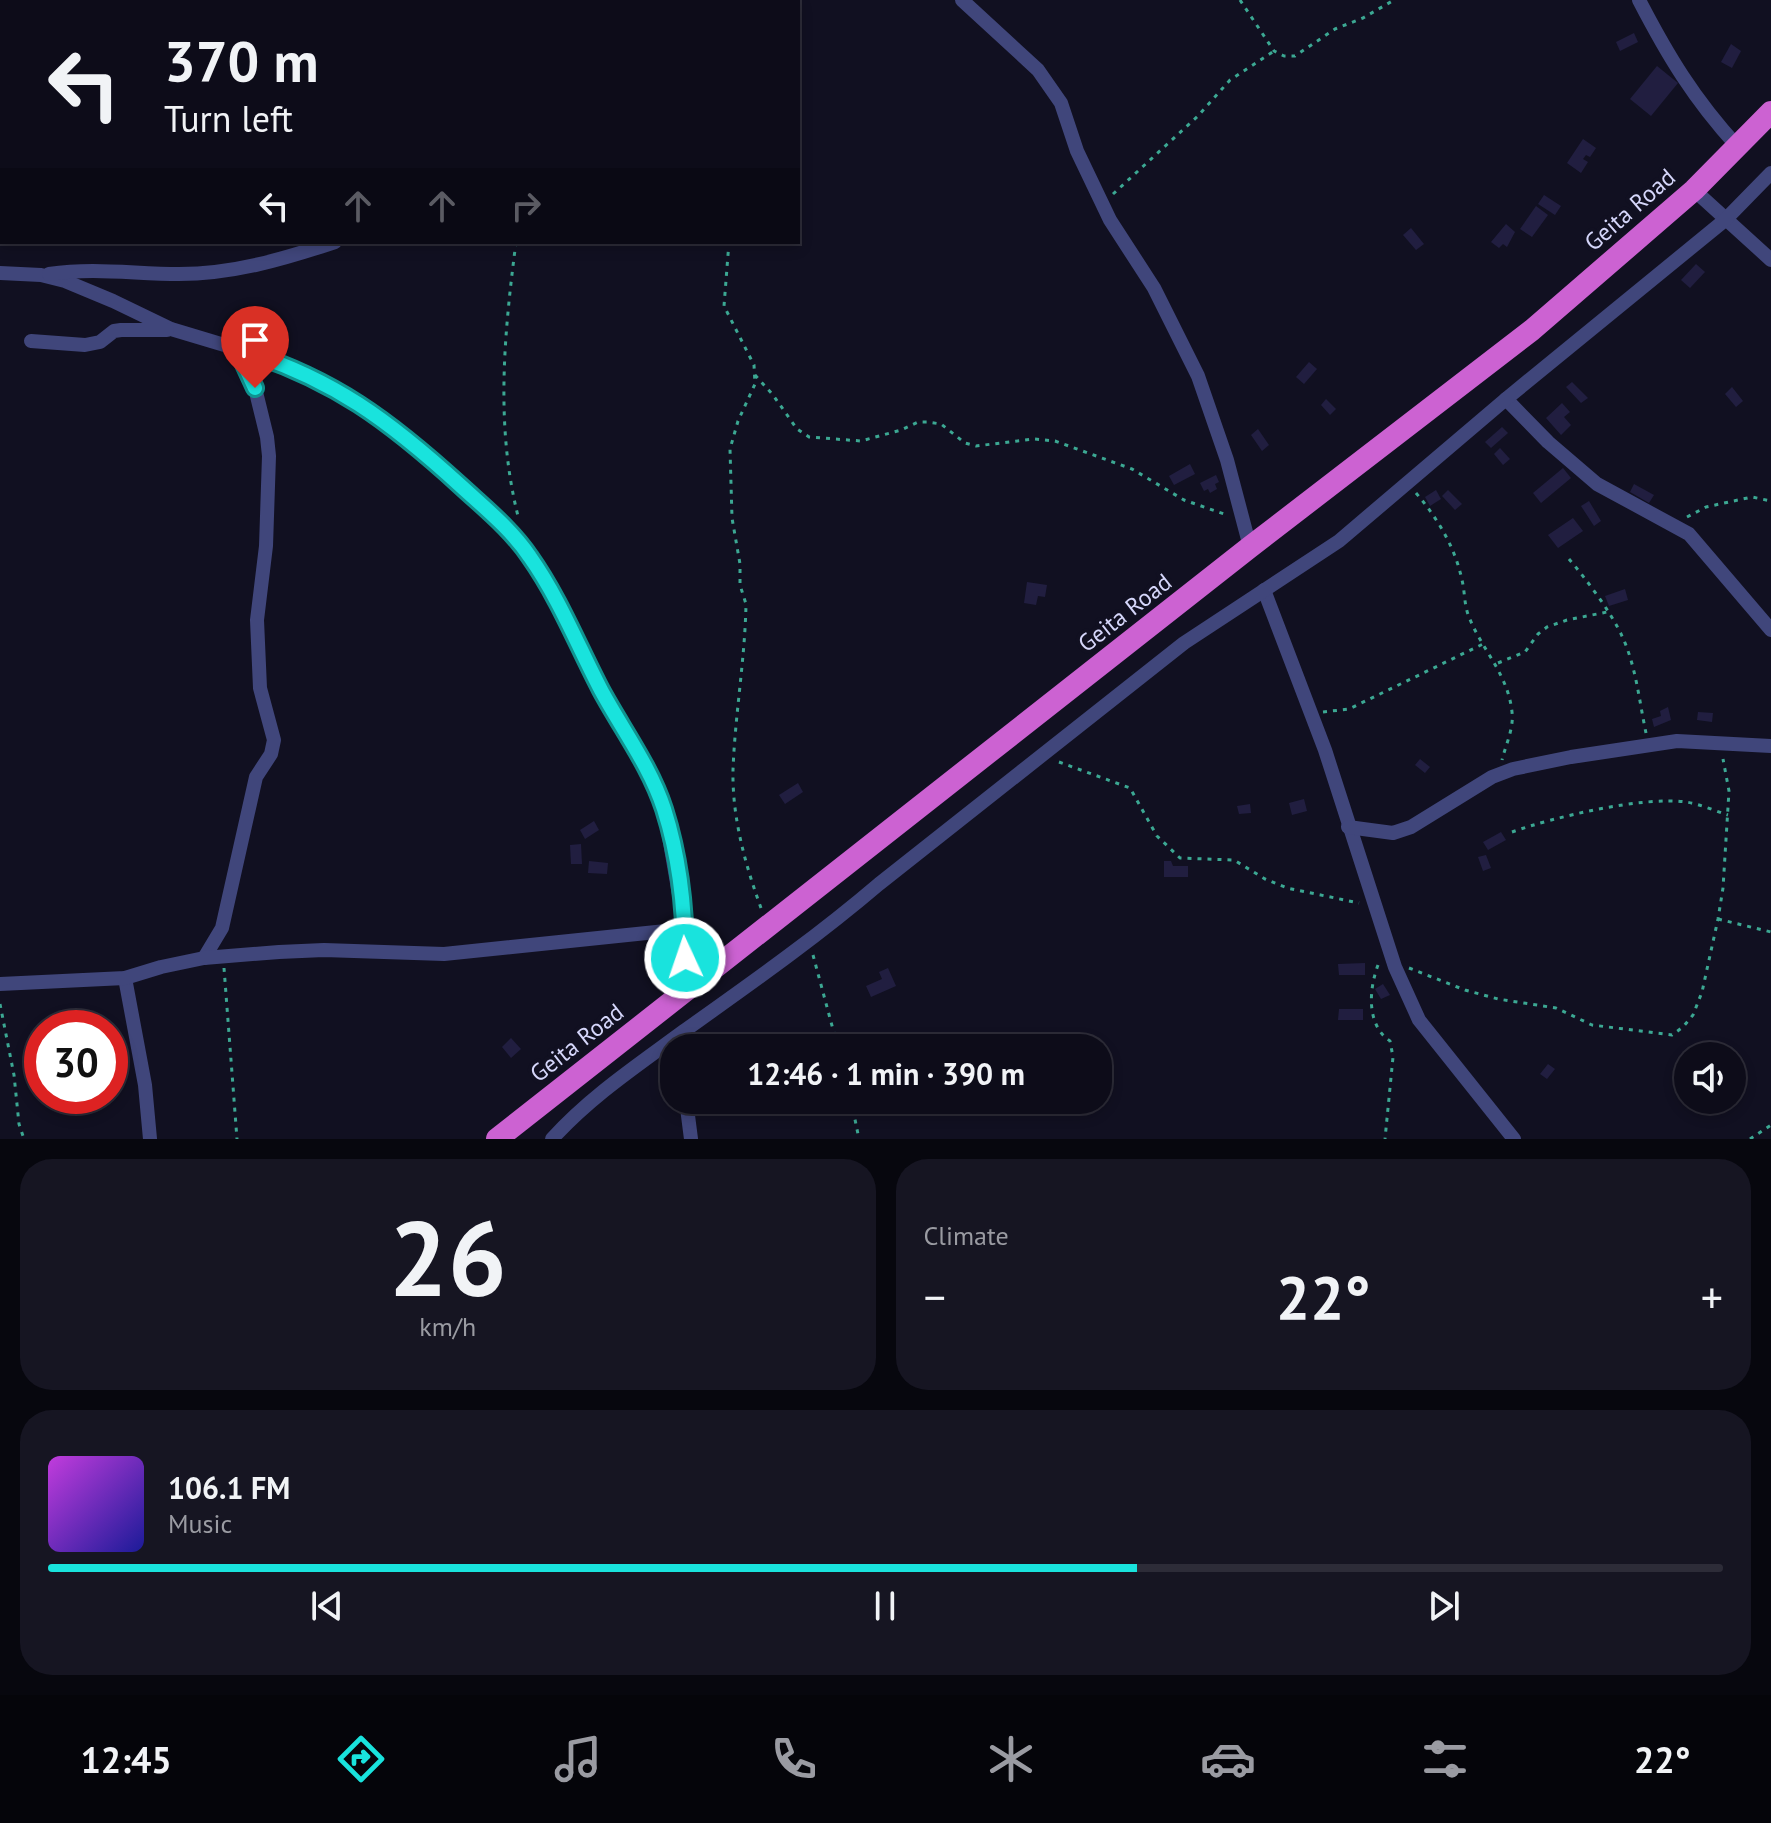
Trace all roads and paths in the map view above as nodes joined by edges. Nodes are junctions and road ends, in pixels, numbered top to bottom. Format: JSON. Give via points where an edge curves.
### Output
{"nodes":[{"id":1,"x":962,"y":0,"type":"edge"},
{"id":2,"x":1240,"y":0,"type":"edge"},
{"id":3,"x":1394,"y":0,"type":"edge"},
{"id":4,"x":1639,"y":0,"type":"edge"},
{"id":5,"x":1274,"y":51,"type":"junction"},
{"id":6,"x":1771,"y":112,"type":"edge"},
{"id":7,"x":1737,"y":146,"type":"junction"},
{"id":8,"x":1771,"y":173,"type":"edge"},
{"id":9,"x":1694,"y":190,"type":"junction"},
{"id":10,"x":1102,"y":203,"type":"junction"},
{"id":11,"x":1725,"y":220,"type":"junction"},
{"id":12,"x":329,"y":244,"type":"edge"},
{"id":13,"x":516,"y":244,"type":"edge"},
{"id":14,"x":729,"y":244,"type":"edge"},
{"id":15,"x":1771,"y":260,"type":"edge"},
{"id":16,"x":0,"y":273,"type":"edge"},
{"id":17,"x":41,"y":275,"type":"junction"},
{"id":18,"x":171,"y":329,"type":"junction"},
{"id":19,"x":31,"y":341,"type":"dead end"},
{"id":20,"x":237,"y":349,"type":"junction"},
{"id":21,"x":755,"y":375,"type":"junction"},
{"id":22,"x":1506,"y":399,"type":"junction"},
{"id":23,"x":1407,"y":485,"type":"junction"},
{"id":24,"x":1771,"y":501,"type":"edge"},
{"id":25,"x":1242,"y":519,"type":"junction"},
{"id":26,"x":1672,"y":525,"type":"junction"},
{"id":27,"x":1250,"y":547,"type":"junction"},
{"id":28,"x":529,"y":555,"type":"junction"},
{"id":29,"x":1569,"y":559,"type":"dead end"},
{"id":30,"x":1264,"y":590,"type":"junction"},
{"id":31,"x":1607,"y":612,"type":"junction"},
{"id":32,"x":1771,"y":630,"type":"edge"},
{"id":33,"x":1483,"y":644,"type":"junction"},
{"id":34,"x":1497,"y":664,"type":"junction"},
{"id":35,"x":1312,"y":714,"type":"junction"},
{"id":36,"x":1727,"y":743,"type":"junction"},
{"id":37,"x":1649,"y":744,"type":"junction"},
{"id":38,"x":1771,"y":746,"type":"edge"},
{"id":39,"x":1039,"y":758,"type":"junction"},
{"id":40,"x":1499,"y":774,"type":"junction"},
{"id":41,"x":1728,"y":815,"type":"junction"},
{"id":42,"x":1348,"y":827,"type":"junction"},
{"id":43,"x":1512,"y":832,"type":"dead end"},
{"id":44,"x":1373,"y":905,"type":"junction"},
{"id":45,"x":1718,"y":919,"type":"junction"},
{"id":46,"x":767,"y":927,"type":"junction"},
{"id":47,"x":685,"y":929,"type":"junction"},
{"id":48,"x":1771,"y":932,"type":"edge"},
{"id":49,"x":808,"y":940,"type":"junction"},
{"id":50,"x":1390,"y":954,"type":"junction"},
{"id":51,"x":223,"y":957,"type":"junction"},
{"id":52,"x":204,"y":958,"type":"junction"},
{"id":53,"x":125,"y":978,"type":"junction"},
{"id":54,"x":0,"y":984,"type":"edge"},
{"id":55,"x":683,"y":993,"type":"junction"},
{"id":56,"x":0,"y":1004,"type":"edge"},
{"id":57,"x":688,"y":1034,"type":"edge"},
{"id":58,"x":834,"y":1034,"type":"edge"},
{"id":59,"x":660,"y":1054,"type":"edge"},
{"id":60,"x":688,"y":1114,"type":"edge"},
{"id":61,"x":854,"y":1114,"type":"edge"},
{"id":62,"x":1771,"y":1125,"type":"edge"},
{"id":63,"x":24,"y":1139,"type":"edge"},
{"id":64,"x":150,"y":1139,"type":"edge"},
{"id":65,"x":237,"y":1139,"type":"edge"},
{"id":66,"x":497,"y":1139,"type":"edge"},
{"id":67,"x":552,"y":1139,"type":"edge"},
{"id":68,"x":691,"y":1139,"type":"edge"},
{"id":69,"x":859,"y":1139,"type":"edge"},
{"id":70,"x":1385,"y":1139,"type":"edge"},
{"id":71,"x":1514,"y":1139,"type":"edge"},
{"id":72,"x":1750,"y":1139,"type":"edge"}],
"edges":[{"from":1,"to":10,"type":"street","via":[[1038,70],[1061,103]]},
{"from":2,"to":5,"type":"path"},
{"from":3,"to":5,"type":"path","via":[[1295,56]]},
{"from":4,"to":7,"type":"street","via":[[1674,66]]},
{"from":5,"to":10,"type":"path","via":[[1230,80]]},
{"from":6,"to":7,"type":"highway","name":"Geita Road"},
{"from":7,"to":9,"type":"highway","name":"Geita Road"},
{"from":8,"to":11,"type":"street"},
{"from":9,"to":11,"type":"street"},
{"from":9,"to":27,"type":"highway","name":"Geita Road","via":[[1532,330]]},
{"from":10,"to":25,"type":"street","via":[[1154,288],[1198,376]]},
{"from":11,"to":15,"type":"street"},
{"from":11,"to":22,"type":"street"},
{"from":12,"to":17,"type":"street","via":[[227,271],[91,269]]},
{"from":13,"to":28,"type":"path","via":[[503,417]]},
{"from":14,"to":21,"type":"path","via":[[724,306]]},
{"from":16,"to":17,"type":"street"},
{"from":17,"to":18,"type":"street","via":[[88,290]]},
{"from":18,"to":19,"type":"street","via":[[114,331],[85,345]]},
{"from":18,"to":20,"type":"street"},
{"from":20,"to":28,"type":"street","via":[[330,385],[403,434],[487,509]]},
{"from":20,"to":52,"type":"street","via":[[255,388],[268,446],[266,546],[257,620],[260,688],[274,740],[256,777],[222,928]]},
{"from":21,"to":25,"type":"path","via":[[809,437],[861,441],[927,422],[941,424],[976,446],[1055,441],[1132,469],[1184,500]]},
{"from":21,"to":46,"type":"path","via":[[730,449],[732,518],[746,604],[733,773],[745,864]]},
{"from":22,"to":23,"type":"street"},
{"from":22,"to":26,"type":"street","via":[[1597,484]]},
{"from":23,"to":30,"type":"street","via":[[1339,541]]},
{"from":23,"to":33,"type":"path","via":[[1430,510],[1455,555],[1468,616]]},
{"from":24,"to":26,"type":"path","via":[[1752,497],[1706,507]]},
{"from":25,"to":27,"type":"street"},
{"from":26,"to":32,"type":"street","via":[[1689,534]]},
{"from":27,"to":46,"type":"highway","name":"Geita Road"},
{"from":28,"to":47,"type":"street","via":[[664,808]]},
{"from":29,"to":31,"type":"path"},
{"from":30,"to":35,"type":"street"},
{"from":30,"to":39,"type":"street","via":[[1184,643]]},
{"from":31,"to":34,"type":"path","via":[[1547,627],[1525,652]]},
{"from":31,"to":37,"type":"path","via":[[1631,661]]},
{"from":33,"to":34,"type":"path"},
{"from":33,"to":35,"type":"path","via":[[1349,709]]},
{"from":34,"to":40,"type":"path","via":[[1513,713]]},
{"from":35,"to":42,"type":"street"},
{"from":36,"to":37,"type":"street"},
{"from":36,"to":38,"type":"street"},
{"from":36,"to":41,"type":"path","via":[[1723,765]]},
{"from":37,"to":40,"type":"street"},
{"from":39,"to":44,"type":"path","via":[[1130,788],[1157,836],[1180,858],[1234,860],[1287,888]]},
{"from":39,"to":49,"type":"street"},
{"from":40,"to":42,"type":"street","via":[[1402,830],[1378,833]]},
{"from":41,"to":43,"type":"path","via":[[1685,802],[1645,802],[1541,821]]},
{"from":41,"to":45,"type":"path"},
{"from":42,"to":44,"type":"street"},
{"from":44,"to":50,"type":"street"},
{"from":45,"to":48,"type":"path"},
{"from":45,"to":50,"type":"path","via":[[1693,1015],[1672,1035],[1592,1025],[1556,1008],[1465,990]]},
{"from":46,"to":55,"type":"highway","name":"Geita Road"},
{"from":47,"to":51,"type":"street","via":[[444,954],[324,950]]},
{"from":47,"to":55,"type":"street"},
{"from":49,"to":57,"type":"street"},
{"from":49,"to":58,"type":"path"},
{"from":50,"to":70,"type":"path","via":[[1373,978],[1371,997],[1378,1029],[1393,1051]]},
{"from":50,"to":71,"type":"street","via":[[1419,1020]]},
{"from":51,"to":52,"type":"street"},
{"from":51,"to":65,"type":"path"},
{"from":52,"to":53,"type":"street"},
{"from":53,"to":54,"type":"street"},
{"from":53,"to":64,"type":"street"},
{"from":55,"to":66,"type":"highway","name":"Geita Road"},
{"from":56,"to":63,"type":"path"},
{"from":59,"to":67,"type":"street","via":[[590,1100]]},
{"from":60,"to":68,"type":"street"},
{"from":61,"to":69,"type":"path"},
{"from":62,"to":72,"type":"path"}]}
